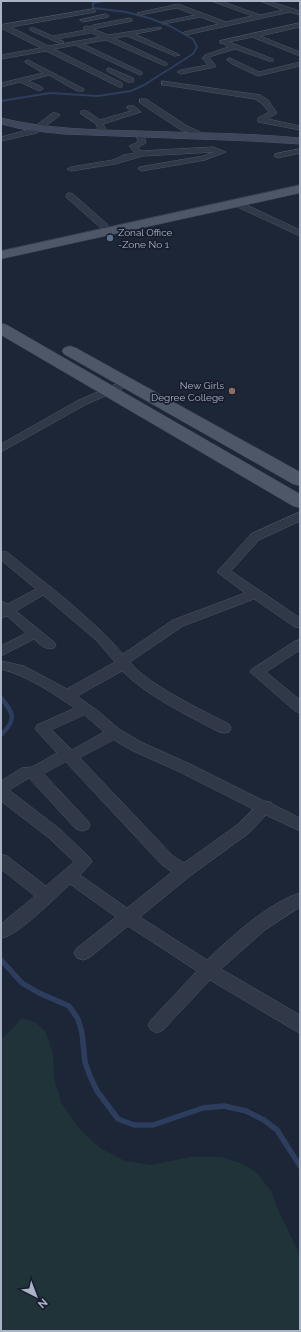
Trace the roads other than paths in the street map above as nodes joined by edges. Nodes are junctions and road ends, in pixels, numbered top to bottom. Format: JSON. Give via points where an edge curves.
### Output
{"nodes":[{"id":1,"x":215,"y":1,"type":"edge"},
{"id":2,"x":267,"y":1,"type":"edge"},
{"id":3,"x":290,"y":10,"type":"junction"},
{"id":4,"x":93,"y":12,"type":"dead end"},
{"id":5,"x":140,"y":13,"type":"dead end"},
{"id":6,"x":300,"y":13,"type":"edge"},
{"id":7,"x":202,"y":15,"type":"junction"},
{"id":8,"x":106,"y":16,"type":"dead end"},
{"id":9,"x":260,"y":18,"type":"junction"},
{"id":10,"x":130,"y":20,"type":"dead end"},
{"id":11,"x":225,"y":24,"type":"junction"},
{"id":12,"x":300,"y":25,"type":"edge"},
{"id":13,"x":2,"y":26,"type":"edge"},
{"id":14,"x":287,"y":27,"type":"junction"},
{"id":15,"x":145,"y":28,"type":"junction"},
{"id":16,"x":92,"y":31,"type":"junction"},
{"id":17,"x":129,"y":34,"type":"junction"},
{"id":18,"x":186,"y":34,"type":"dead end"},
{"id":19,"x":121,"y":36,"type":"junction"},
{"id":20,"x":252,"y":36,"type":"junction"},
{"id":21,"x":158,"y":37,"type":"dead end"},
{"id":22,"x":54,"y":38,"type":"junction"},
{"id":23,"x":107,"y":38,"type":"junction"},
{"id":24,"x":92,"y":41,"type":"junction"},
{"id":25,"x":293,"y":43,"type":"dead end"},
{"id":26,"x":77,"y":44,"type":"junction"},
{"id":27,"x":64,"y":46,"type":"junction"},
{"id":28,"x":280,"y":46,"type":"junction"},
{"id":29,"x":106,"y":47,"type":"dead end"},
{"id":30,"x":234,"y":47,"type":"junction"},
{"id":31,"x":48,"y":49,"type":"junction"},
{"id":32,"x":74,"y":54,"type":"dead end"},
{"id":33,"x":300,"y":54,"type":"edge"},
{"id":34,"x":177,"y":55,"type":"dead end"},
{"id":35,"x":60,"y":56,"type":"junction"},
{"id":36,"x":1,"y":57,"type":"edge"},
{"id":37,"x":262,"y":57,"type":"junction"},
{"id":38,"x":271,"y":60,"type":"dead end"},
{"id":39,"x":209,"y":61,"type":"junction"},
{"id":40,"x":190,"y":62,"type":"dead end"},
{"id":41,"x":166,"y":64,"type":"dead end"},
{"id":42,"x":300,"y":64,"type":"edge"},
{"id":43,"x":102,"y":67,"type":"dead end"},
{"id":44,"x":181,"y":72,"type":"dead end"},
{"id":45,"x":50,"y":73,"type":"junction"},
{"id":46,"x":140,"y":74,"type":"dead end"},
{"id":47,"x":21,"y":80,"type":"junction"},
{"id":48,"x":130,"y":80,"type":"dead end"},
{"id":49,"x":165,"y":83,"type":"dead end"},
{"id":50,"x":1,"y":85,"type":"edge"},
{"id":51,"x":119,"y":85,"type":"dead end"},
{"id":52,"x":39,"y":89,"type":"dead end"},
{"id":53,"x":80,"y":89,"type":"dead end"},
{"id":54,"x":143,"y":101,"type":"dead end"},
{"id":55,"x":131,"y":108,"type":"dead end"},
{"id":56,"x":84,"y":112,"type":"dead end"},
{"id":57,"x":56,"y":115,"type":"dead end"},
{"id":58,"x":1,"y":120,"type":"edge"},
{"id":59,"x":37,"y":128,"type":"junction"},
{"id":60,"x":101,"y":128,"type":"junction"},
{"id":61,"x":300,"y":128,"type":"edge"},
{"id":62,"x":140,"y":135,"type":"junction"},
{"id":63,"x":205,"y":136,"type":"junction"},
{"id":64,"x":1,"y":139,"type":"edge"},
{"id":65,"x":300,"y":141,"type":"edge"},
{"id":66,"x":300,"y":151,"type":"edge"},
{"id":67,"x":154,"y":152,"type":"junction"},
{"id":68,"x":139,"y":154,"type":"junction"},
{"id":69,"x":278,"y":156,"type":"dead end"},
{"id":70,"x":169,"y":163,"type":"junction"},
{"id":71,"x":71,"y":169,"type":"dead end"},
{"id":72,"x":142,"y":169,"type":"dead end"},
{"id":73,"x":300,"y":184,"type":"edge"},
{"id":74,"x":300,"y":189,"type":"edge"},
{"id":75,"x":70,"y":196,"type":"dead end"},
{"id":76,"x":236,"y":203,"type":"junction"},
{"id":77,"x":104,"y":226,"type":"junction"},
{"id":78,"x":300,"y":233,"type":"edge"},
{"id":79,"x":1,"y":248,"type":"edge"},
{"id":80,"x":1,"y":255,"type":"edge"},
{"id":81,"x":1,"y":312,"type":"edge"},
{"id":82,"x":1,"y":328,"type":"edge"},
{"id":83,"x":126,"y":383,"type":"junction"},
{"id":84,"x":107,"y":390,"type":"junction"},
{"id":85,"x":1,"y":449,"type":"edge"},
{"id":86,"x":300,"y":480,"type":"edge"},
{"id":87,"x":300,"y":502,"type":"edge"},
{"id":88,"x":300,"y":516,"type":"edge"},
{"id":89,"x":3,"y":555,"type":"dead end"},
{"id":90,"x":45,"y":589,"type":"junction"},
{"id":91,"x":254,"y":594,"type":"junction"},
{"id":92,"x":3,"y":610,"type":"edge"},
{"id":93,"x":300,"y":624,"type":"edge"},
{"id":94,"x":35,"y":633,"type":"junction"},
{"id":95,"x":300,"y":644,"type":"edge"},
{"id":96,"x":49,"y":645,"type":"dead end"},
{"id":97,"x":1,"y":652,"type":"edge"},
{"id":98,"x":123,"y":662,"type":"junction"},
{"id":99,"x":1,"y":665,"type":"edge"},
{"id":100,"x":66,"y":696,"type":"junction"},
{"id":101,"x":300,"y":708,"type":"edge"},
{"id":102,"x":86,"y":709,"type":"junction"},
{"id":103,"x":224,"y":728,"type":"dead end"},
{"id":104,"x":114,"y":733,"type":"junction"},
{"id":105,"x":69,"y":756,"type":"junction"},
{"id":106,"x":34,"y":773,"type":"junction"},
{"id":107,"x":1,"y":792,"type":"edge"},
{"id":108,"x":265,"y":806,"type":"junction"},
{"id":109,"x":82,"y":825,"type":"dead end"},
{"id":110,"x":300,"y":825,"type":"edge"},
{"id":111,"x":1,"y":860,"type":"edge"},
{"id":112,"x":184,"y":872,"type":"junction"},
{"id":113,"x":70,"y":876,"type":"junction"},
{"id":114,"x":46,"y":896,"type":"junction"},
{"id":115,"x":300,"y":900,"type":"edge"},
{"id":116,"x":127,"y":917,"type":"junction"},
{"id":117,"x":1,"y":931,"type":"edge"},
{"id":118,"x":83,"y":953,"type":"dead end"},
{"id":119,"x":209,"y":969,"type":"junction"},
{"id":120,"x":157,"y":1025,"type":"dead end"},
{"id":121,"x":300,"y":1025,"type":"edge"}],
"edges":[{"from":1,"to":9,"type":"street"},
{"from":2,"to":3,"type":"street"},
{"from":3,"to":6,"type":"street"},
{"from":3,"to":9,"type":"street"},
{"from":4,"to":13,"type":"street"},
{"from":5,"to":7,"type":"street","via":[[178,6]]},
{"from":7,"to":11,"type":"street"},
{"from":7,"to":15,"type":"street"},
{"from":8,"to":22,"type":"street","via":[[32,29]]},
{"from":9,"to":11,"type":"street"},
{"from":9,"to":14,"type":"street"},
{"from":10,"to":16,"type":"street","via":[[86,28]]},
{"from":11,"to":18,"type":"street"},
{"from":12,"to":14,"type":"street"},
{"from":13,"to":31,"type":"street"},
{"from":14,"to":20,"type":"street"},
{"from":15,"to":17,"type":"street"},
{"from":15,"to":19,"type":"street","via":[[114,32]]},
{"from":15,"to":21,"type":"street"},
{"from":16,"to":22,"type":"street"},
{"from":16,"to":23,"type":"street"},
{"from":17,"to":19,"type":"street"},
{"from":17,"to":34,"type":"street"},
{"from":19,"to":23,"type":"street"},
{"from":20,"to":28,"type":"street"},
{"from":20,"to":30,"type":"street","via":[[222,42]]},
{"from":22,"to":27,"type":"street"},
{"from":23,"to":24,"type":"street"},
{"from":23,"to":41,"type":"street"},
{"from":24,"to":26,"type":"street"},
{"from":24,"to":29,"type":"street"},
{"from":25,"to":28,"type":"street"},
{"from":26,"to":27,"type":"street"},
{"from":26,"to":46,"type":"street"},
{"from":27,"to":31,"type":"street"},
{"from":27,"to":32,"type":"street"},
{"from":28,"to":33,"type":"street"},
{"from":30,"to":37,"type":"street"},
{"from":30,"to":39,"type":"street","via":[[207,56],[205,58]]},
{"from":31,"to":35,"type":"street"},
{"from":31,"to":36,"type":"street"},
{"from":35,"to":45,"type":"street","via":[[24,63]]},
{"from":35,"to":51,"type":"street"},
{"from":37,"to":38,"type":"street"},
{"from":37,"to":42,"type":"street","via":[[232,61],[258,74]]},
{"from":39,"to":40,"type":"street"},
{"from":39,"to":44,"type":"street","via":[[213,66]]},
{"from":43,"to":48,"type":"street"},
{"from":45,"to":47,"type":"street"},
{"from":45,"to":53,"type":"street"},
{"from":47,"to":50,"type":"street"},
{"from":47,"to":52,"type":"street"},
{"from":49,"to":61,"type":"street","via":[[257,97],[266,102],[273,113],[261,120]]},
{"from":54,"to":63,"type":"street","via":[[184,128]]},
{"from":55,"to":60,"type":"street","via":[[137,112]]},
{"from":56,"to":60,"type":"street"},
{"from":57,"to":59,"type":"street"},
{"from":58,"to":59,"type":"street"},
{"from":59,"to":60,"type":"street"},
{"from":59,"to":64,"type":"street","via":[[25,134]]},
{"from":60,"to":62,"type":"street"},
{"from":62,"to":63,"type":"street"},
{"from":62,"to":68,"type":"street","via":[[142,143],[133,146]]},
{"from":63,"to":65,"type":"street"},
{"from":66,"to":69,"type":"street"},
{"from":67,"to":68,"type":"street"},
{"from":67,"to":70,"type":"street"},
{"from":67,"to":70,"type":"street","via":[[213,149],[222,152],[205,158]]},
{"from":68,"to":71,"type":"street","via":[[119,161]]},
{"from":70,"to":72,"type":"street"},
{"from":73,"to":77,"type":"main road"},
{"from":74,"to":76,"type":"main road"},
{"from":75,"to":77,"type":"street"},
{"from":76,"to":78,"type":"street"},
{"from":76,"to":80,"type":"main road"},
{"from":77,"to":79,"type":"main road"},
{"from":81,"to":83,"type":"main road"},
{"from":82,"to":84,"type":"main road"},
{"from":83,"to":84,"type":"street"},
{"from":83,"to":86,"type":"main road"},
{"from":84,"to":85,"type":"street"},
{"from":84,"to":87,"type":"main road"},
{"from":88,"to":91,"type":"street","via":[[255,537],[223,572]]},
{"from":89,"to":90,"type":"street"},
{"from":90,"to":92,"type":"street"},
{"from":90,"to":98,"type":"street","via":[[101,637]]},
{"from":91,"to":93,"type":"street"},
{"from":91,"to":98,"type":"street","via":[[178,623]]},
{"from":92,"to":94,"type":"street"},
{"from":94,"to":96,"type":"street"},
{"from":94,"to":97,"type":"street"},
{"from":95,"to":101,"type":"street","via":[[257,672]]},
{"from":98,"to":100,"type":"street"},
{"from":98,"to":103,"type":"street","via":[[167,697]]},
{"from":99,"to":100,"type":"street","via":[[19,669]]},
{"from":100,"to":102,"type":"street"},
{"from":102,"to":104,"type":"street"},
{"from":102,"to":105,"type":"street","via":[[42,729]]},
{"from":104,"to":105,"type":"street"},
{"from":104,"to":108,"type":"street","via":[[136,746]]},
{"from":105,"to":106,"type":"street"},
{"from":105,"to":112,"type":"street","via":[[167,860]]},
{"from":106,"to":107,"type":"street","via":[[27,772]]},
{"from":106,"to":109,"type":"street"},
{"from":107,"to":113,"type":"street","via":[[55,834],[84,862]]},
{"from":108,"to":110,"type":"street"},
{"from":108,"to":112,"type":"street","via":[[243,829]]},
{"from":111,"to":114,"type":"street"},
{"from":112,"to":116,"type":"street"},
{"from":113,"to":114,"type":"street"},
{"from":113,"to":116,"type":"street"},
{"from":114,"to":117,"type":"street","via":[[21,918]]},
{"from":115,"to":119,"type":"street","via":[[250,932]]},
{"from":116,"to":118,"type":"street"},
{"from":116,"to":119,"type":"street"},
{"from":119,"to":120,"type":"street"},
{"from":119,"to":121,"type":"street"}]}
